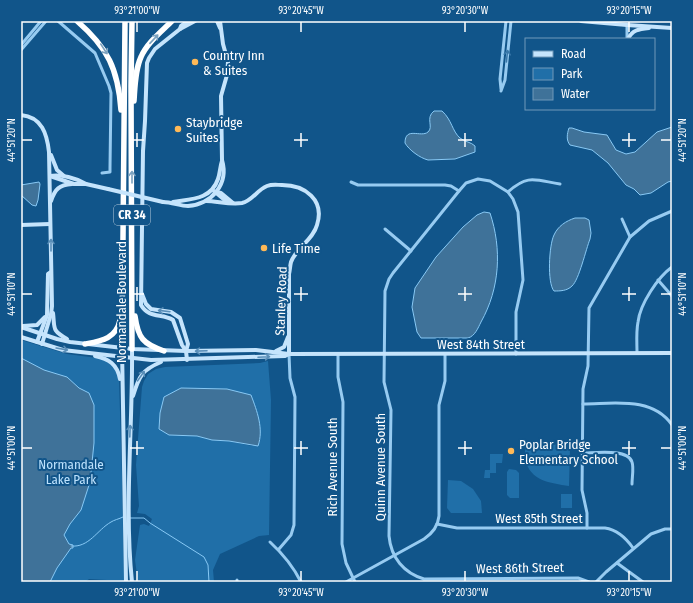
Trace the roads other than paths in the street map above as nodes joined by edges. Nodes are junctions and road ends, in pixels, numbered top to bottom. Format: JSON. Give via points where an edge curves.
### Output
{"nodes":[{"id":1,"x":41,"y":21,"type":"edge"},
{"id":2,"x":46,"y":21,"type":"edge"},
{"id":3,"x":58,"y":21,"type":"edge"},
{"id":4,"x":77,"y":21,"type":"edge"},
{"id":5,"x":125,"y":21,"type":"edge"},
{"id":6,"x":132,"y":21,"type":"edge"},
{"id":7,"x":172,"y":21,"type":"edge"},
{"id":8,"x":188,"y":21,"type":"edge"},
{"id":9,"x":195,"y":21,"type":"edge"},
{"id":10,"x":217,"y":21,"type":"edge"},
{"id":11,"x":220,"y":21,"type":"edge"},
{"id":12,"x":506,"y":21,"type":"edge"},
{"id":13,"x":511,"y":21,"type":"edge"},
{"id":14,"x":581,"y":21,"type":"edge"},
{"id":15,"x":627,"y":25,"type":"junction"},
{"id":16,"x":670,"y":27,"type":"edge"},
{"id":17,"x":220,"y":28,"type":"junction"},
{"id":18,"x":180,"y":29,"type":"junction"},
{"id":19,"x":627,"y":38,"type":"edge"},
{"id":20,"x":628,"y":38,"type":"edge"},
{"id":21,"x":21,"y":44,"type":"edge"},
{"id":22,"x":21,"y":50,"type":"edge"},
{"id":23,"x":21,"y":115,"type":"edge"},
{"id":24,"x":132,"y":129,"type":"junction"},
{"id":25,"x":49,"y":152,"type":"junction"},
{"id":26,"x":124,"y":152,"type":"junction"},
{"id":27,"x":102,"y":173,"type":"dead end"},
{"id":28,"x":50,"y":176,"type":"junction"},
{"id":29,"x":66,"y":177,"type":"junction"},
{"id":30,"x":351,"y":182,"type":"dead end"},
{"id":31,"x":74,"y":184,"type":"junction"},
{"id":32,"x":86,"y":184,"type":"junction"},
{"id":33,"x":560,"y":184,"type":"dead end"},
{"id":34,"x":214,"y":191,"type":"junction"},
{"id":35,"x":459,"y":191,"type":"junction"},
{"id":36,"x":508,"y":192,"type":"junction"},
{"id":37,"x":206,"y":201,"type":"junction"},
{"id":38,"x":172,"y":202,"type":"junction"},
{"id":39,"x":231,"y":203,"type":"junction"},
{"id":40,"x":50,"y":205,"type":"junction"},
{"id":41,"x":672,"y":211,"type":"edge"},
{"id":42,"x":622,"y":219,"type":"dead end"},
{"id":43,"x":50,"y":224,"type":"junction"},
{"id":44,"x":21,"y":225,"type":"edge"},
{"id":45,"x":385,"y":229,"type":"dead end"},
{"id":46,"x":630,"y":237,"type":"junction"},
{"id":47,"x":411,"y":251,"type":"junction"},
{"id":48,"x":672,"y":267,"type":"edge"},
{"id":49,"x":51,"y":272,"type":"junction"},
{"id":50,"x":658,"y":280,"type":"junction"},
{"id":51,"x":672,"y":296,"type":"edge"},
{"id":52,"x":132,"y":300,"type":"junction"},
{"id":53,"x":52,"y":306,"type":"junction"},
{"id":54,"x":123,"y":308,"type":"junction"},
{"id":55,"x":47,"y":315,"type":"junction"},
{"id":56,"x":21,"y":327,"type":"edge"},
{"id":57,"x":289,"y":332,"type":"junction"},
{"id":58,"x":43,"y":334,"type":"junction"},
{"id":59,"x":21,"y":337,"type":"edge"},
{"id":60,"x":70,"y":342,"type":"junction"},
{"id":61,"x":40,"y":343,"type":"junction"},
{"id":62,"x":85,"y":344,"type":"junction"},
{"id":63,"x":122,"y":347,"type":"junction"},
{"id":64,"x":132,"y":348,"type":"junction"},
{"id":65,"x":164,"y":351,"type":"junction"},
{"id":66,"x":186,"y":351,"type":"junction"},
{"id":67,"x":274,"y":351,"type":"junction"},
{"id":68,"x":77,"y":352,"type":"junction"},
{"id":69,"x":588,"y":353,"type":"junction"},
{"id":70,"x":637,"y":353,"type":"junction"},
{"id":71,"x":672,"y":353,"type":"edge"},
{"id":72,"x":289,"y":354,"type":"junction"},
{"id":73,"x":338,"y":354,"type":"junction"},
{"id":74,"x":384,"y":354,"type":"junction"},
{"id":75,"x":445,"y":354,"type":"junction"},
{"id":76,"x":516,"y":354,"type":"junction"},
{"id":77,"x":122,"y":356,"type":"junction"},
{"id":78,"x":132,"y":358,"type":"junction"},
{"id":79,"x":165,"y":360,"type":"junction"},
{"id":80,"x":187,"y":360,"type":"junction"},
{"id":81,"x":122,"y":390,"type":"junction"},
{"id":82,"x":131,"y":402,"type":"junction"},
{"id":83,"x":583,"y":404,"type":"junction"},
{"id":84,"x":672,"y":425,"type":"edge"},
{"id":85,"x":582,"y":453,"type":"junction"},
{"id":86,"x":632,"y":484,"type":"dead end"},
{"id":87,"x":128,"y":512,"type":"junction"},
{"id":88,"x":128,"y":524,"type":"junction"},
{"id":89,"x":437,"y":524,"type":"junction"},
{"id":90,"x":587,"y":528,"type":"junction"},
{"id":91,"x":672,"y":529,"type":"edge"},
{"id":92,"x":270,"y":542,"type":"dead end"},
{"id":93,"x":633,"y":548,"type":"junction"},
{"id":94,"x":278,"y":549,"type":"junction"},
{"id":95,"x":394,"y":555,"type":"junction"},
{"id":96,"x":617,"y":563,"type":"junction"},
{"id":97,"x":352,"y":578,"type":"junction"},
{"id":98,"x":526,"y":580,"type":"edge"},
{"id":99,"x":126,"y":582,"type":"edge"},
{"id":100,"x":132,"y":582,"type":"edge"},
{"id":101,"x":301,"y":582,"type":"edge"},
{"id":102,"x":346,"y":582,"type":"edge"},
{"id":103,"x":355,"y":582,"type":"edge"},
{"id":104,"x":589,"y":582,"type":"edge"},
{"id":105,"x":596,"y":582,"type":"edge"},
{"id":106,"x":643,"y":582,"type":"edge"}],
"edges":[{"from":1,"to":21,"type":"street"},
{"from":2,"to":22,"type":"street"},
{"from":3,"to":27,"type":"street","via":[[95,53],[110,86],[110,172]]},
{"from":4,"to":26,"type":"highway","one_way":true,"via":[[96,38],[114,70],[120,97]]},
{"from":5,"to":26,"type":"highway","name":"Normandale Boulevard","number":"CR 34"},
{"from":6,"to":24,"type":"highway","name":"Normandale Boulevard","number":"CR 34"},
{"from":24,"to":7,"type":"highway","one_way":true,"via":[[140,58],[149,44]]},
{"from":8,"to":18,"type":"street"},
{"from":9,"to":18,"type":"street"},
{"from":10,"to":17,"type":"street"},
{"from":11,"to":17,"type":"street"},
{"from":12,"to":13,"type":"street","one_way":true,"via":[[501,90],[505,80]]},
{"from":14,"to":15,"type":"street"},
{"from":15,"to":16,"type":"street"},
{"from":15,"to":19,"type":"street"},
{"from":16,"to":20,"type":"street","via":[[638,29]]},
{"from":17,"to":34,"type":"street","via":[[228,62],[221,96],[224,175]]},
{"from":18,"to":66,"type":"street","via":[[154,49],[147,63],[140,301],[147,312],[173,320]]},
{"from":23,"to":25,"type":"street","via":[[35,119],[41,125],[46,134]]},
{"from":52,"to":24,"type":"highway","name":"Normandale Boulevard","number":"CR 34","one_way":true},
{"from":25,"to":28,"type":"street"},
{"from":25,"to":29,"type":"street","via":[[57,170]]},
{"from":26,"to":54,"type":"highway","name":"Normandale Boulevard","number":"CR 34"},
{"from":28,"to":29,"type":"street"},
{"from":28,"to":31,"type":"street"},
{"from":28,"to":40,"type":"street"},
{"from":29,"to":32,"type":"street"},
{"from":30,"to":35,"type":"street","via":[[358,185],[445,185]]},
{"from":31,"to":32,"type":"street"},
{"from":31,"to":40,"type":"street","via":[[57,188]]},
{"from":32,"to":38,"type":"street","bridge":true},
{"from":33,"to":36,"type":"street","via":[[528,180],[518,183]]},
{"from":34,"to":37,"type":"street"},
{"from":34,"to":38,"type":"street","via":[[199,198]]},
{"from":34,"to":39,"type":"street","via":[[221,193]]},
{"from":35,"to":36,"type":"street","name":"Quinn Avenue South","via":[[466,183],[478,179],[490,181]]},
{"from":35,"to":47,"type":"street","name":"Quinn Avenue South"},
{"from":36,"to":76,"type":"street","via":[[518,212],[523,272],[516,312]]},
{"from":37,"to":38,"type":"street","via":[[190,206]]},
{"from":37,"to":39,"type":"street"},
{"from":39,"to":57,"type":"street","name":"Stanley Road","via":[[244,202],[269,185],[294,185],[305,190],[317,204],[318,221],[313,233],[290,265]]},
{"from":40,"to":43,"type":"street"},
{"from":41,"to":46,"type":"street","via":[[649,221]]},
{"from":42,"to":46,"type":"street"},
{"from":43,"to":44,"type":"street"},
{"from":49,"to":43,"type":"street","one_way":true},
{"from":45,"to":47,"type":"street"},
{"from":46,"to":69,"type":"street","via":[[589,308]]},
{"from":47,"to":74,"type":"street","name":"Quinn Avenue South","via":[[390,278],[385,291]]},
{"from":48,"to":50,"type":"street"},
{"from":49,"to":53,"type":"street"},
{"from":49,"to":55,"type":"street","via":[[48,274]]},
{"from":50,"to":51,"type":"street"},
{"from":50,"to":70,"type":"street","via":[[639,316]]},
{"from":52,"to":64,"type":"highway","name":"Normandale Boulevard","number":"CR 34"},
{"from":52,"to":65,"type":"highway","via":[[136,328],[142,339],[152,347]]},
{"from":53,"to":58,"type":"street"},
{"from":53,"to":60,"type":"street","via":[[55,330]]},
{"from":54,"to":62,"type":"highway","via":[[114,334]]},
{"from":54,"to":63,"type":"highway","name":"Normandale Boulevard","number":"CR 34"},
{"from":55,"to":56,"type":"street","via":[[37,325]]},
{"from":55,"to":58,"type":"street"},
{"from":56,"to":58,"type":"street","name":"West 84th Street"},
{"from":57,"to":67,"type":"street","via":[[284,347]]},
{"from":57,"to":72,"type":"street","name":"Stanley Road"},
{"from":58,"to":60,"type":"street","name":"West 84th Street"},
{"from":58,"to":61,"type":"street"},
{"from":59,"to":61,"type":"street","name":"West 84th Street"},
{"from":60,"to":62,"type":"street","name":"West 84th Street"},
{"from":61,"to":68,"type":"street","name":"West 84th Street","one_way":true},
{"from":62,"to":63,"type":"street","name":"West 84th Street"},
{"from":63,"to":64,"type":"street","name":"West 84th Street"},
{"from":63,"to":77,"type":"street","name":"Normandale Boulevard","number":"CR 34"},
{"from":64,"to":65,"type":"street","name":"West 84th Street"},
{"from":64,"to":78,"type":"street","name":"Normandale Boulevard","number":"CR 34"},
{"from":65,"to":66,"type":"street","name":"West 84th Street"},
{"from":67,"to":66,"type":"street","name":"West 84th Street","one_way":true},
{"from":66,"to":80,"type":"street"},
{"from":67,"to":72,"type":"street","name":"West 84th Street"},
{"from":68,"to":77,"type":"street","name":"West 84th Street"},
{"from":68,"to":81,"type":"street","via":[[106,358],[112,362],[119,373]]},
{"from":69,"to":70,"type":"street","name":"West 84th Street"},
{"from":69,"to":76,"type":"street","name":"West 84th Street"},
{"from":69,"to":83,"type":"street"},
{"from":70,"to":71,"type":"street","name":"West 84th Street"},
{"from":72,"to":73,"type":"street","name":"West 84th Street"},
{"from":80,"to":72,"type":"street","name":"West 84th Street","one_way":true},
{"from":72,"to":94,"type":"street","via":[[290,378],[295,397],[294,525],[292,535]]},
{"from":73,"to":74,"type":"street","name":"West 84th Street"},
{"from":73,"to":97,"type":"street","name":"Rich Avenue South","via":[[342,402],[342,544]]},
{"from":74,"to":75,"type":"street","name":"West 84th Street"},
{"from":74,"to":95,"type":"street","name":"Quinn Avenue South","via":[[384,387],[390,403],[389,536]]},
{"from":75,"to":76,"type":"street","name":"West 84th Street"},
{"from":75,"to":89,"type":"street","via":[[445,381],[439,405]]},
{"from":77,"to":78,"type":"street","name":"West 84th Street"},
{"from":77,"to":81,"type":"street","name":"Normandale Boulevard","number":"CR 34"},
{"from":78,"to":79,"type":"street","name":"West 84th Street"},
{"from":78,"to":82,"type":"street","name":"Normandale Boulevard","number":"CR 34"},
{"from":79,"to":80,"type":"street","name":"West 84th Street"},
{"from":82,"to":79,"type":"street","one_way":true,"via":[[143,372]]},
{"from":81,"to":87,"type":"street","name":"Normandale Boulevard","number":"CR 34"},
{"from":87,"to":82,"type":"street","name":"Normandale Boulevard","number":"CR 34","one_way":true},
{"from":83,"to":84,"type":"street","via":[[641,405],[657,410]]},
{"from":83,"to":85,"type":"street"},
{"from":85,"to":86,"type":"street","via":[[628,455],[632,461]]},
{"from":85,"to":90,"type":"street","via":[[582,490]]},
{"from":87,"to":88,"type":"street","name":"Normandale Boulevard","number":"CR 34"},
{"from":88,"to":99,"type":"street","name":"Normandale Boulevard","number":"CR 34"},
{"from":88,"to":100,"type":"street","name":"Normandale Boulevard","number":"CR 34"},
{"from":89,"to":90,"type":"street","name":"West 85th Street","via":[[457,528]]},
{"from":89,"to":95,"type":"street","via":[[429,536]]},
{"from":90,"to":93,"type":"street","name":"West 85th Street","via":[[615,530]]},
{"from":91,"to":93,"type":"street","via":[[651,534]]},
{"from":92,"to":94,"type":"street"},
{"from":93,"to":96,"type":"street"},
{"from":94,"to":101,"type":"street","via":[[291,564]]},
{"from":95,"to":97,"type":"street"},
{"from":95,"to":98,"type":"street","name":"West 86th Street","via":[[404,568],[424,579]]},
{"from":96,"to":105,"type":"street"},
{"from":96,"to":106,"type":"street"},
{"from":97,"to":102,"type":"street"},
{"from":97,"to":103,"type":"street","name":"Rich Avenue South"},
{"from":98,"to":104,"type":"street","name":"West 86th Street","via":[[578,578]]}]}
